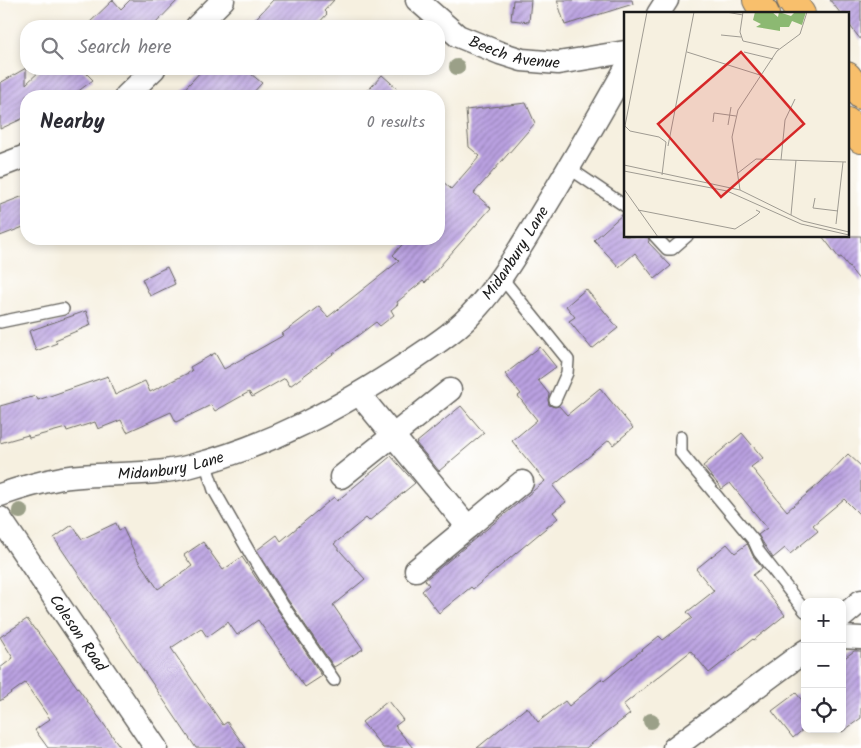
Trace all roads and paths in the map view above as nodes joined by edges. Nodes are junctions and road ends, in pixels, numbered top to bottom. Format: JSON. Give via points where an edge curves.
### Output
{"nodes":[{"id":1,"x":223,"y":0,"type":"edge"},
{"id":2,"x":417,"y":0,"type":"edge"},
{"id":3,"x":667,"y":0,"type":"edge"},
{"id":4,"x":757,"y":0,"type":"edge"},
{"id":5,"x":791,"y":0,"type":"edge"},
{"id":6,"x":659,"y":12,"type":"edge"},
{"id":7,"x":764,"y":12,"type":"edge"},
{"id":8,"x":800,"y":12,"type":"edge"},
{"id":9,"x":203,"y":20,"type":"edge"},
{"id":10,"x":440,"y":20,"type":"edge"},
{"id":11,"x":445,"y":25,"type":"edge"},
{"id":12,"x":624,"y":52,"type":"edge"},
{"id":13,"x":624,"y":72,"type":"edge"},
{"id":14,"x":148,"y":75,"type":"edge"},
{"id":15,"x":848,"y":77,"type":"edge"},
{"id":16,"x":132,"y":90,"type":"edge"},
{"id":17,"x":861,"y":94,"type":"edge"},
{"id":18,"x":848,"y":123,"type":"edge"},
{"id":19,"x":861,"y":140,"type":"edge"},
{"id":20,"x":20,"y":158,"type":"edge"},
{"id":21,"x":0,"y":166,"type":"edge"},
{"id":22,"x":569,"y":168,"type":"junction"},
{"id":23,"x":624,"y":205,"type":"edge"},
{"id":24,"x":656,"y":238,"type":"edge"},
{"id":25,"x":685,"y":238,"type":"edge"},
{"id":26,"x":501,"y":276,"type":"junction"},
{"id":27,"x":63,"y":309,"type":"dead end"},
{"id":28,"x":0,"y":322,"type":"edge"},
{"id":29,"x":450,"y":390,"type":"dead end"},
{"id":30,"x":359,"y":394,"type":"junction"},
{"id":31,"x":555,"y":400,"type":"dead end"},
{"id":32,"x":393,"y":436,"type":"junction"},
{"id":33,"x":681,"y":437,"type":"dead end"},
{"id":34,"x":204,"y":462,"type":"junction"},
{"id":35,"x":341,"y":477,"type":"dead end"},
{"id":36,"x":522,"y":482,"type":"dead end"},
{"id":37,"x":0,"y":496,"type":"edge"},
{"id":38,"x":0,"y":518,"type":"edge"},
{"id":39,"x":468,"y":527,"type":"junction"},
{"id":40,"x":416,"y":570,"type":"dead end"},
{"id":41,"x":861,"y":600,"type":"edge"},
{"id":42,"x":801,"y":606,"type":"edge"},
{"id":43,"x":846,"y":613,"type":"edge"},
{"id":44,"x":846,"y":637,"type":"edge"},
{"id":45,"x":861,"y":638,"type":"edge"},
{"id":46,"x":801,"y":654,"type":"edge"},
{"id":47,"x":334,"y":680,"type":"dead end"},
{"id":48,"x":156,"y":748,"type":"edge"},
{"id":49,"x":674,"y":748,"type":"edge"}],
"edges":[{"from":1,"to":9,"type":"street"},
{"from":2,"to":10,"type":"street","name":"Beech Avenue"},
{"from":3,"to":6,"type":"street"},
{"from":4,"to":7,"type":"main road"},
{"from":5,"to":8,"type":"main road"},
{"from":11,"to":12,"type":"street","name":"Beech Avenue","via":[[458,36],[522,60],[558,63]]},
{"from":13,"to":22,"type":"street","name":"Midanbury Lane"},
{"from":14,"to":16,"type":"street"},
{"from":15,"to":17,"type":"main road"},
{"from":18,"to":19,"type":"main road"},
{"from":20,"to":21,"type":"street"},
{"from":22,"to":23,"type":"lane"},
{"from":22,"to":26,"type":"street","name":"Midanbury Lane"},
{"from":24,"to":25,"type":"lane","via":[[667,249],[672,249]]},
{"from":26,"to":30,"type":"street","name":"Midanbury Lane","via":[[473,312],[450,332]]},
{"from":26,"to":31,"type":"lane","via":[[568,360],[567,374]]},
{"from":27,"to":28,"type":"lane"},
{"from":29,"to":32,"type":"street"},
{"from":30,"to":32,"type":"street"},
{"from":30,"to":34,"type":"street","name":"Midanbury Lane","via":[[262,444]]},
{"from":32,"to":35,"type":"street"},
{"from":32,"to":39,"type":"street"},
{"from":33,"to":42,"type":"lane","via":[[681,453],[754,541]]},
{"from":34,"to":37,"type":"street","name":"Midanbury Lane","via":[[137,474],[63,478]]},
{"from":34,"to":47,"type":"lane","via":[[214,490],[251,555]]},
{"from":36,"to":39,"type":"street"},
{"from":38,"to":48,"type":"street","name":"Coleson Road"},
{"from":39,"to":40,"type":"street"},
{"from":41,"to":43,"type":"street"},
{"from":44,"to":45,"type":"street"},
{"from":46,"to":49,"type":"street"}]}
